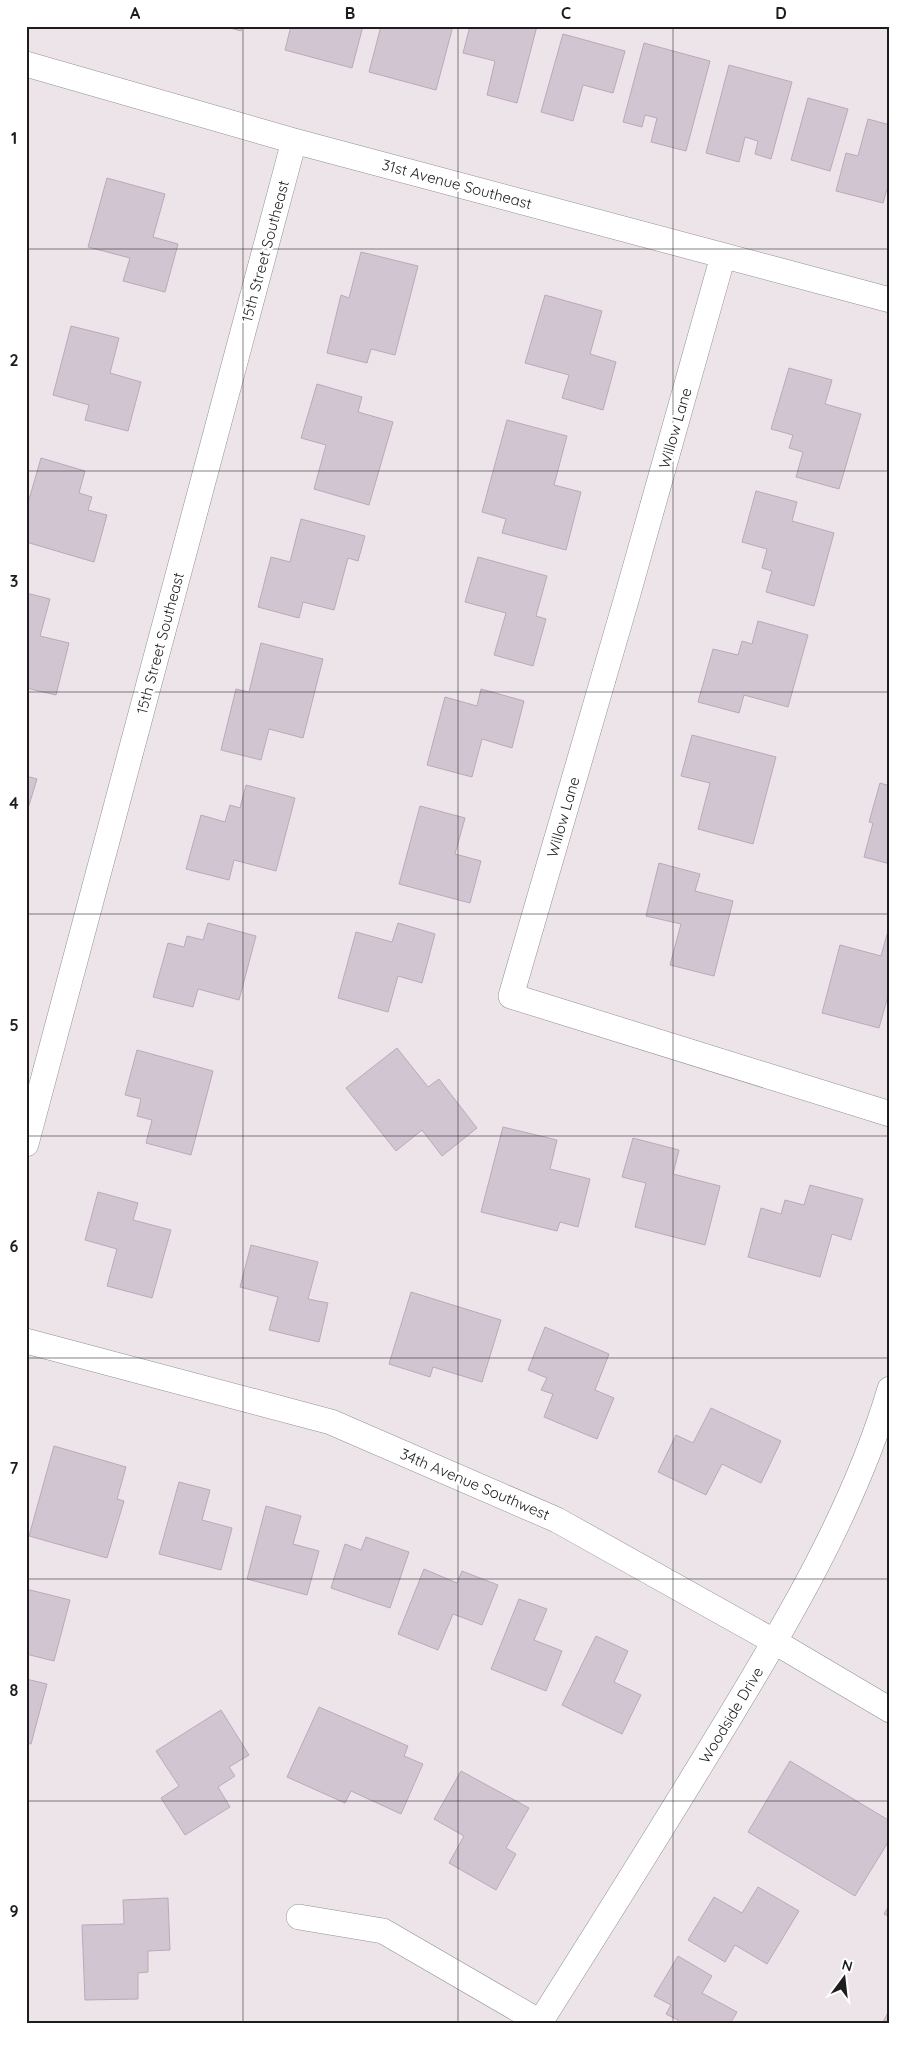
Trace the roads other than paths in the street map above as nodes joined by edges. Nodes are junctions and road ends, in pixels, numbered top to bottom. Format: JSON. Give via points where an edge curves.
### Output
{"nodes":[{"id":1,"x":26,"y":64,"type":"edge"},
{"id":2,"x":294,"y":141,"type":"junction"},
{"id":3,"x":723,"y":256,"type":"junction"},
{"id":4,"x":890,"y":300,"type":"edge"},
{"id":5,"x":890,"y":1114,"type":"edge"},
{"id":6,"x":26,"y":1144,"type":"edge"},
{"id":7,"x":26,"y":1341,"type":"edge"},
{"id":8,"x":890,"y":1389,"type":"edge"},
{"id":9,"x":775,"y":1642,"type":"junction"},
{"id":10,"x":890,"y":1710,"type":"edge"},
{"id":11,"x":299,"y":1917,"type":"dead end"},
{"id":12,"x":539,"y":2023,"type":"edge"}],
"edges":[{"from":1,"to":2,"type":"street","name":"31st Avenue Southeast"},
{"from":2,"to":3,"type":"street","name":"31st Avenue Southeast"},
{"from":2,"to":6,"type":"street","name":"15th Street Southeast"},
{"from":3,"to":4,"type":"street","name":"31st Avenue Southeast"},
{"from":3,"to":5,"type":"street","name":"Willow Lane","via":[[511,996]]},
{"from":7,"to":9,"type":"street","name":"34th Avenue Southwest","via":[[331,1422],[557,1520]]},
{"from":8,"to":9,"type":"street","name":"Woodside Drive","via":[[878,1430],[836,1526]]},
{"from":9,"to":10,"type":"street","name":"34th Avenue Southwest"},
{"from":9,"to":12,"type":"street","name":"Woodside Drive"},
{"from":11,"to":12,"type":"street","via":[[383,1931]]}]}
